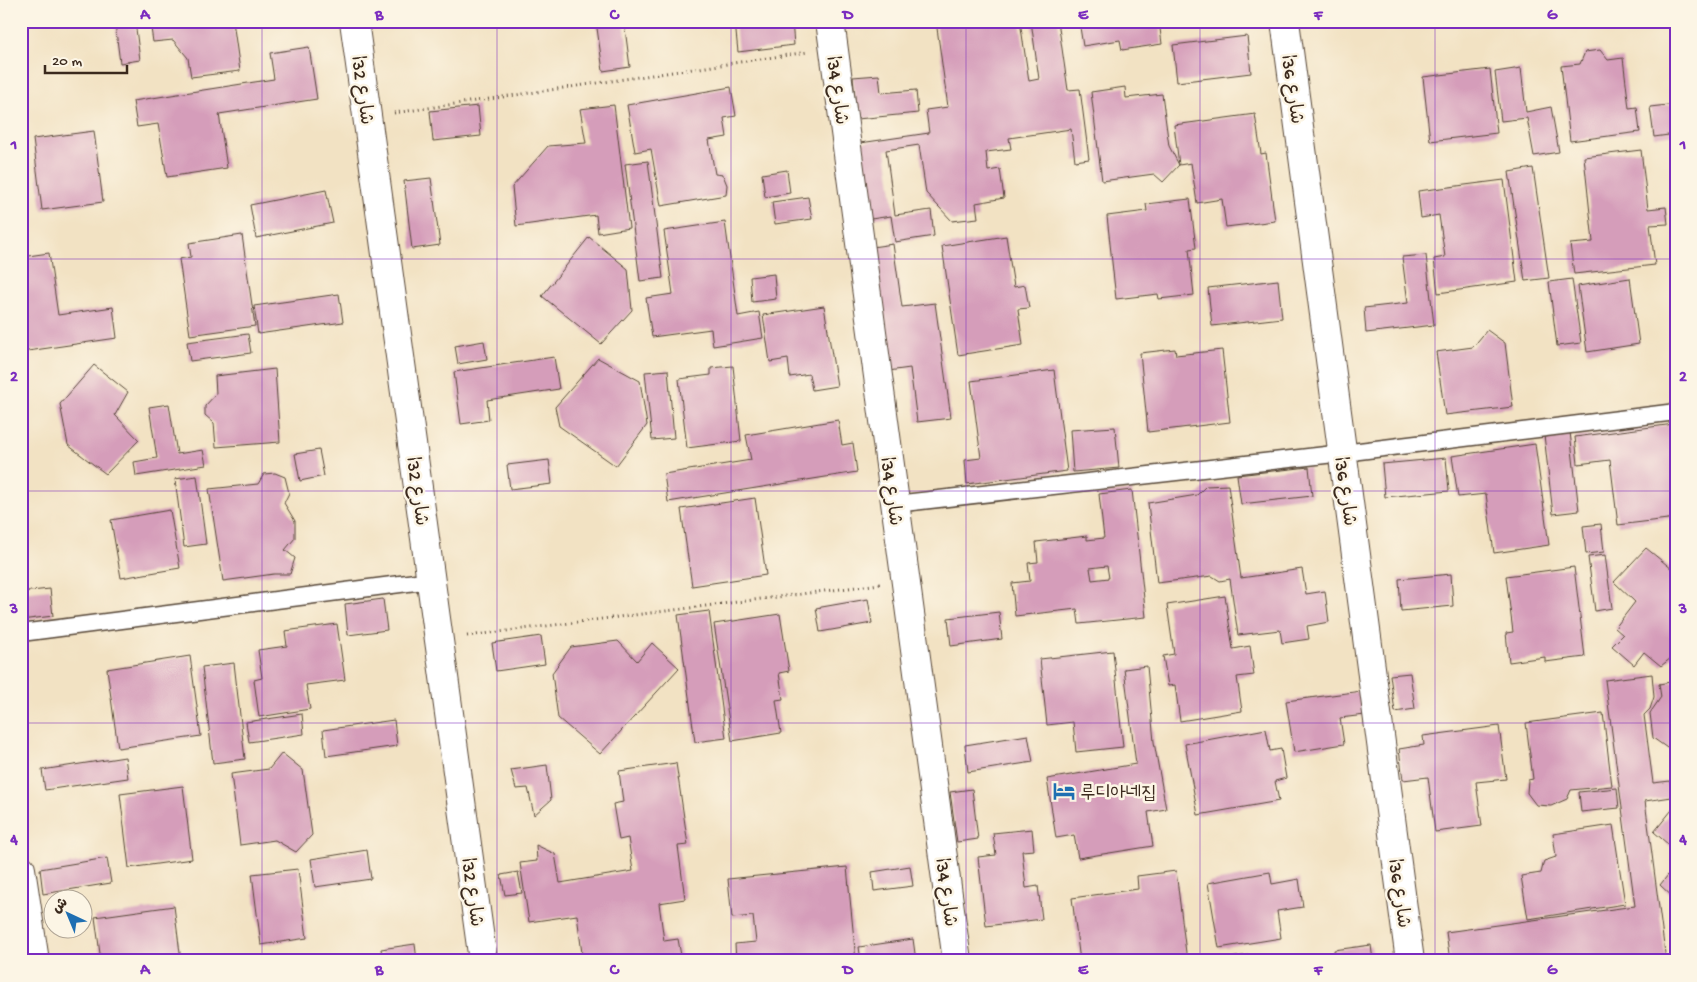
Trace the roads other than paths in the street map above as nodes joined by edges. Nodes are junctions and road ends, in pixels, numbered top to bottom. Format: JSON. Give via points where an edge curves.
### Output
{"nodes":[{"id":1,"x":354,"y":21,"type":"edge"},
{"id":2,"x":830,"y":21,"type":"edge"},
{"id":3,"x":1285,"y":21,"type":"edge"},
{"id":4,"x":1676,"y":412,"type":"edge"},
{"id":5,"x":1342,"y":453,"type":"junction"},
{"id":6,"x":895,"y":504,"type":"junction"},
{"id":7,"x":431,"y":580,"type":"junction"},
{"id":8,"x":21,"y":633,"type":"edge"},
{"id":9,"x":21,"y":868,"type":"edge"},
{"id":10,"x":35,"y":961,"type":"edge"},
{"id":11,"x":483,"y":961,"type":"edge"},
{"id":12,"x":957,"y":961,"type":"edge"},
{"id":13,"x":1410,"y":961,"type":"edge"}],
"edges":[{"from":1,"to":7,"type":"street","name":"شارع 32ا"},
{"from":2,"to":6,"type":"street","name":"شارع 34ا"},
{"from":3,"to":5,"type":"street","name":"شارع 36ا"},
{"from":4,"to":5,"type":"lane"},
{"from":5,"to":6,"type":"lane"},
{"from":5,"to":13,"type":"street","name":"شارع 36ا"},
{"from":6,"to":12,"type":"street","name":"شارع 34ا"},
{"from":7,"to":8,"type":"lane"},
{"from":7,"to":11,"type":"street","name":"شارع 32ا"},
{"from":9,"to":10,"type":"street"}]}
